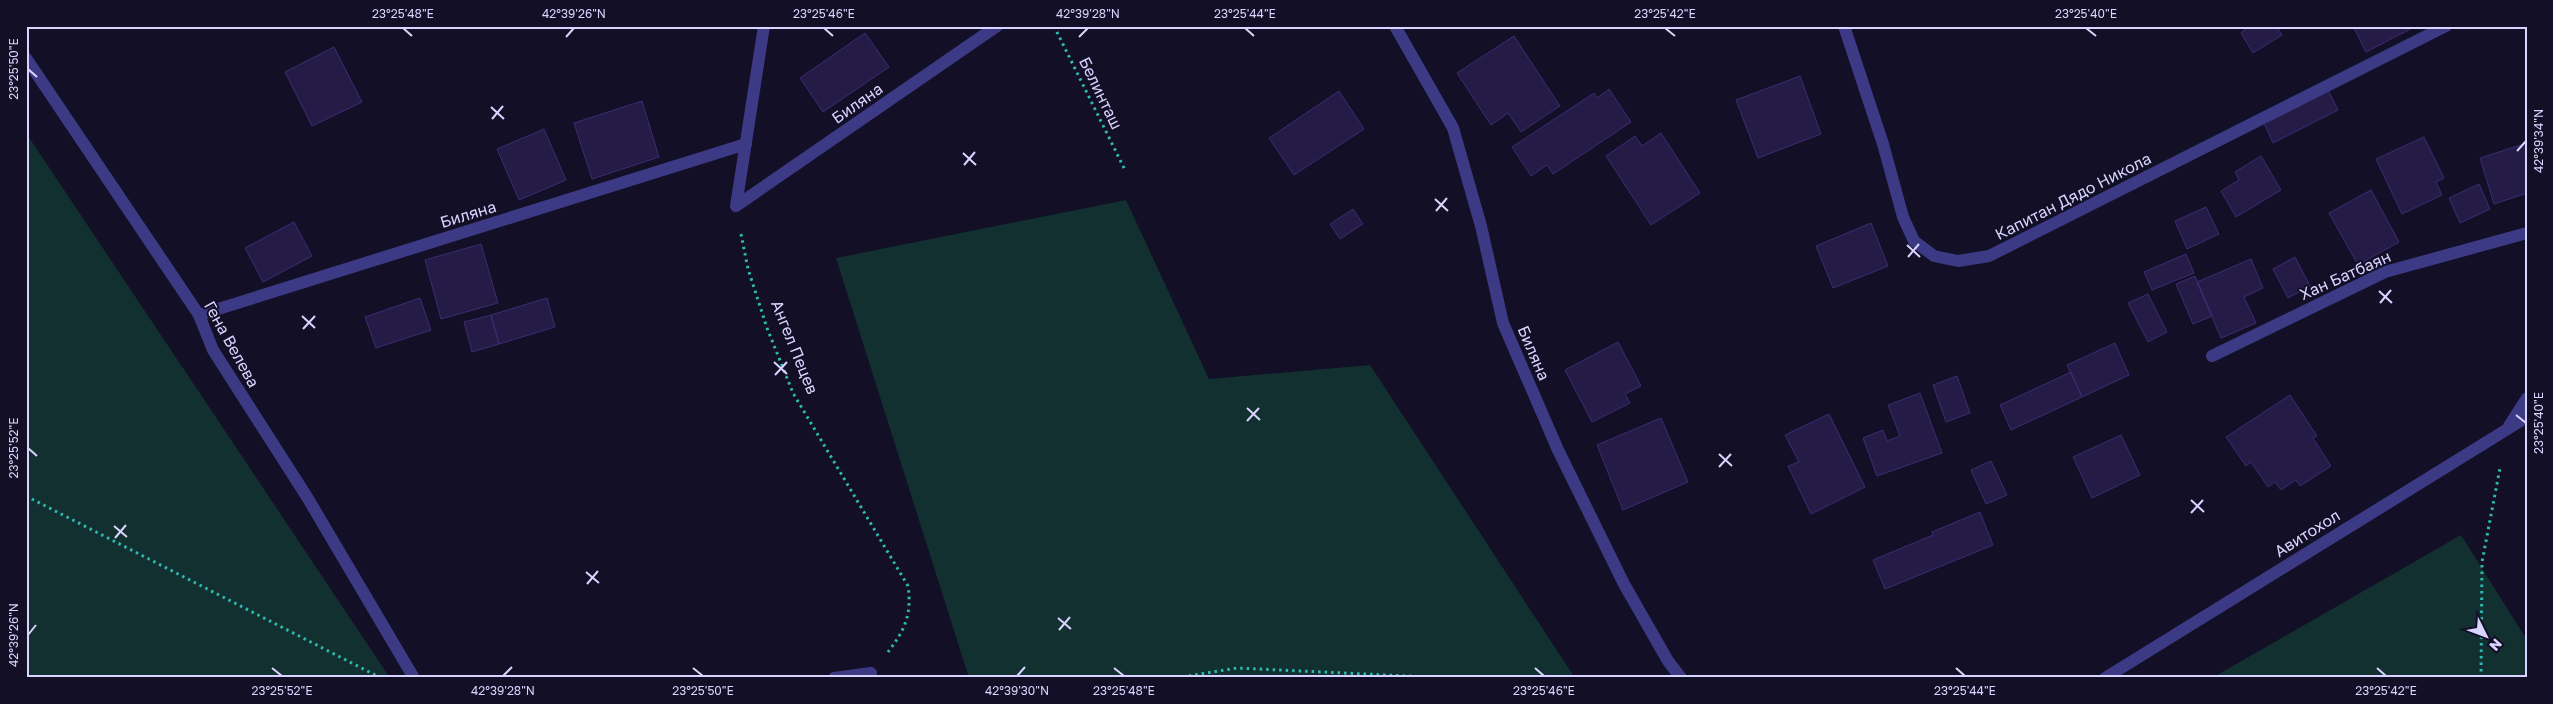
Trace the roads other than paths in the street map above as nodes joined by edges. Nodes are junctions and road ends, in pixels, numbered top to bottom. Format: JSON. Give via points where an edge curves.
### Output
{"nodes":[{"id":1,"x":764,"y":26,"type":"edge"},
{"id":2,"x":997,"y":26,"type":"edge"},
{"id":3,"x":1395,"y":26,"type":"edge"},
{"id":4,"x":1844,"y":26,"type":"edge"},
{"id":5,"x":2446,"y":26,"type":"edge"},
{"id":6,"x":26,"y":58,"type":"edge"},
{"id":7,"x":746,"y":144,"type":"junction"},
{"id":8,"x":2527,"y":234,"type":"edge"},
{"id":9,"x":199,"y":315,"type":"junction"},
{"id":10,"x":2212,"y":356,"type":"dead end"},
{"id":11,"x":2527,"y":398,"type":"edge"},
{"id":12,"x":2527,"y":417,"type":"edge"},
{"id":13,"x":2508,"y":428,"type":"junction"},
{"id":14,"x":871,"y":673,"type":"road end"},
{"id":15,"x":414,"y":678,"type":"edge"},
{"id":16,"x":834,"y":678,"type":"edge"},
{"id":17,"x":1681,"y":678,"type":"edge"},
{"id":18,"x":2105,"y":678,"type":"edge"}],
"edges":[{"from":1,"to":7,"type":"street"},
{"from":2,"to":7,"type":"street","name":"Биляна","via":[[736,206]]},
{"from":3,"to":17,"type":"street","name":"Биляна","via":[[1452,128],[1481,226],[1503,323],[1558,450],[1624,584]]},
{"from":4,"to":5,"type":"street","name":"Капитан Дядо Никола","via":[[1903,216],[1914,241],[1934,256],[1958,261],[1989,256]]},
{"from":6,"to":9,"type":"street","name":"Гена Велева"},
{"from":7,"to":9,"type":"street","name":"Биляна"},
{"from":8,"to":10,"type":"street","name":"Хан Батбаян","via":[[2385,272]]},
{"from":9,"to":15,"type":"street","name":"Гена Велева","via":[[213,350],[307,497]]},
{"from":11,"to":13,"type":"street"},
{"from":12,"to":13,"type":"street","name":"Авитохол"},
{"from":13,"to":18,"type":"street","name":"Авитохол"},
{"from":14,"to":16,"type":"street"}]}
